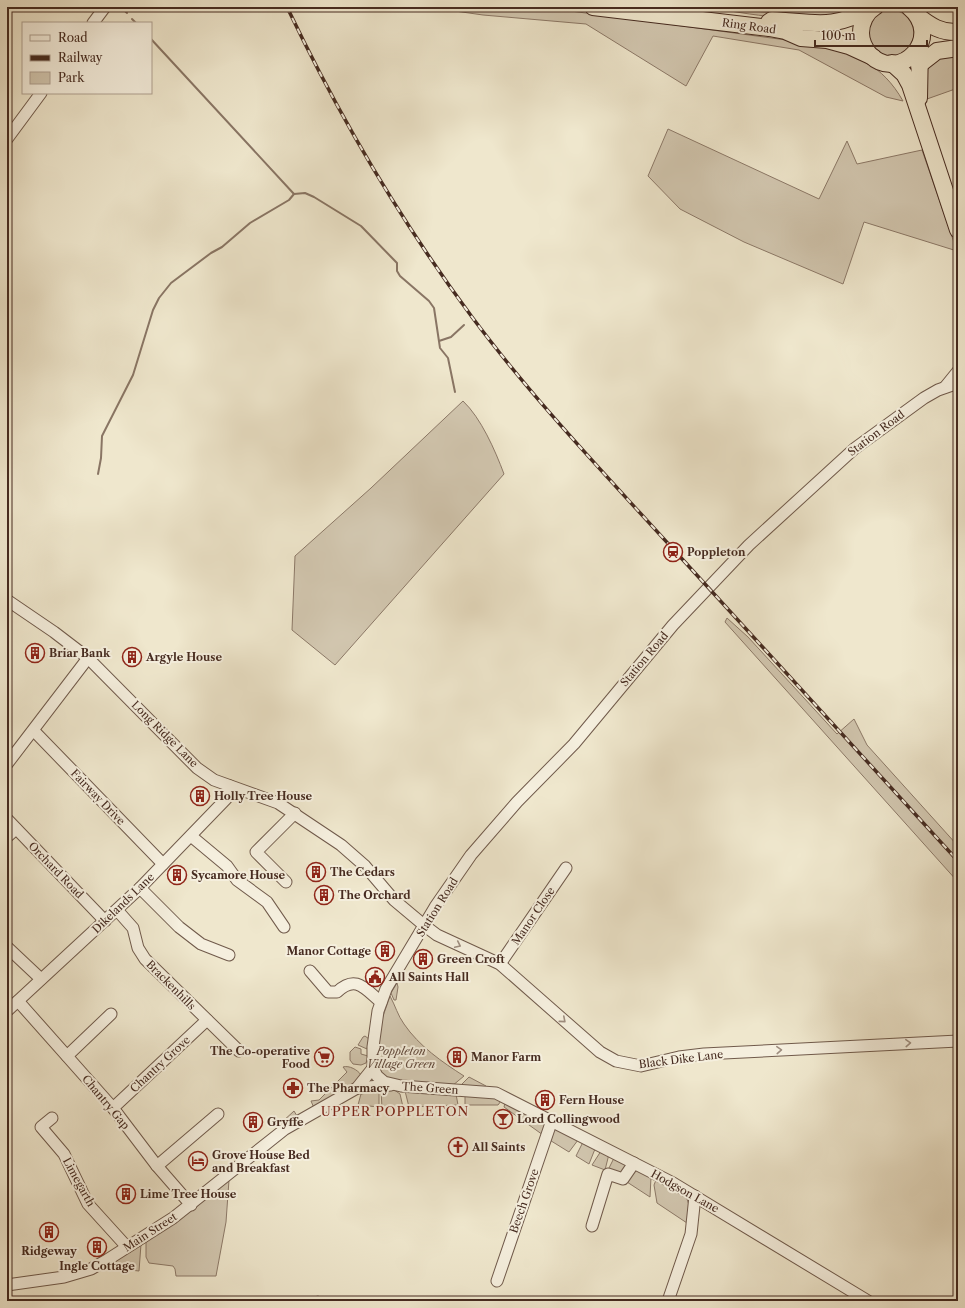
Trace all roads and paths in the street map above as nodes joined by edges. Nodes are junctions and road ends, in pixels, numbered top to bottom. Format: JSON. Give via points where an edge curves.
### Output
{"nodes":[{"id":1,"x":105,"y":7,"type":"edge"},
{"id":2,"x":593,"y":7,"type":"edge"},
{"id":3,"x":872,"y":7,"type":"edge"},
{"id":4,"x":875,"y":7,"type":"edge"},
{"id":5,"x":916,"y":13,"type":"edge"},
{"id":6,"x":94,"y":22,"type":"edge"},
{"id":7,"x":862,"y":26,"type":"junction"},
{"id":8,"x":758,"y":27,"type":"junction"},
{"id":9,"x":785,"y":31,"type":"junction"},
{"id":10,"x":958,"y":32,"type":"edge"},
{"id":11,"x":958,"y":41,"type":"edge"},
{"id":12,"x":920,"y":45,"type":"junction"},
{"id":13,"x":958,"y":48,"type":"edge"},
{"id":14,"x":869,"y":55,"type":"junction"},
{"id":15,"x":892,"y":63,"type":"junction"},
{"id":16,"x":919,"y":65,"type":"junction"},
{"id":17,"x":40,"y":94,"type":"edge"},
{"id":18,"x":918,"y":106,"type":"junction"},
{"id":19,"x":7,"y":139,"type":"edge"},
{"id":20,"x":958,"y":230,"type":"edge"},
{"id":21,"x":958,"y":371,"type":"edge"},
{"id":22,"x":958,"y":383,"type":"edge"},
{"id":23,"x":944,"y":388,"type":"junction"},
{"id":24,"x":958,"y":392,"type":"edge"},
{"id":25,"x":8,"y":603,"type":"edge"},
{"id":26,"x":88,"y":658,"type":"junction"},
{"id":27,"x":34,"y":731,"type":"junction"},
{"id":28,"x":7,"y":764,"type":"edge"},
{"id":29,"x":230,"y":786,"type":"junction"},
{"id":30,"x":294,"y":813,"type":"junction"},
{"id":31,"x":7,"y":819,"type":"edge"},
{"id":32,"x":16,"y":828,"type":"junction"},
{"id":33,"x":191,"y":836,"type":"junction"},
{"id":34,"x":7,"y":837,"type":"edge"},
{"id":35,"x":163,"y":864,"type":"junction"},
{"id":36,"x":566,"y":868,"type":"dead end"},
{"id":37,"x":286,"y":882,"type":"dead end"},
{"id":38,"x":140,"y":888,"type":"junction"},
{"id":39,"x":117,"y":910,"type":"junction"},
{"id":40,"x":105,"y":921,"type":"junction"},
{"id":41,"x":425,"y":926,"type":"junction"},
{"id":42,"x":284,"y":928,"type":"dead end"},
{"id":43,"x":7,"y":946,"type":"edge"},
{"id":44,"x":229,"y":955,"type":"dead end"},
{"id":45,"x":500,"y":964,"type":"junction"},
{"id":46,"x":310,"y":971,"type":"dead end"},
{"id":47,"x":41,"y":979,"type":"junction"},
{"id":48,"x":18,"y":1001,"type":"junction"},
{"id":49,"x":382,"y":1002,"type":"junction"},
{"id":50,"x":7,"y":1011,"type":"edge"},
{"id":51,"x":111,"y":1014,"type":"dead end"},
{"id":52,"x":207,"y":1020,"type":"junction"},
{"id":53,"x":958,"y":1041,"type":"edge"},
{"id":54,"x":238,"y":1051,"type":"dead end"},
{"id":55,"x":67,"y":1056,"type":"junction"},
{"id":56,"x":373,"y":1068,"type":"junction"},
{"id":57,"x":392,"y":1085,"type":"junction"},
{"id":58,"x":358,"y":1088,"type":"junction"},
{"id":59,"x":496,"y":1092,"type":"joint"},
{"id":60,"x":113,"y":1108,"type":"junction"},
{"id":61,"x":218,"y":1114,"type":"dead end"},
{"id":62,"x":52,"y":1118,"type":"dead end"},
{"id":63,"x":552,"y":1120,"type":"junction"},
{"id":64,"x":634,"y":1163,"type":"junction"},
{"id":65,"x":157,"y":1166,"type":"junction"},
{"id":66,"x":695,"y":1196,"type":"junction"},
{"id":67,"x":191,"y":1205,"type":"junction"},
{"id":68,"x":592,"y":1226,"type":"dead end"},
{"id":69,"x":127,"y":1247,"type":"junction"},
{"id":70,"x":497,"y":1281,"type":"dead end"},
{"id":71,"x":7,"y":1285,"type":"edge"},
{"id":72,"x":668,"y":1301,"type":"edge"},
{"id":73,"x":868,"y":1301,"type":"edge"}],
"edges":[{"from":1,"to":6,"type":"street"},
{"from":2,"to":8,"type":"highway","name":"Ring Road"},
{"from":3,"to":8,"type":"highway","via":[[851,19],[834,23],[772,20]]},
{"from":4,"to":7,"type":"highway","via":[[868,13]]},
{"from":5,"to":10,"type":"highway","via":[[946,32]]},
{"from":5,"to":12,"type":"highway","via":[[922,27]]},
{"from":7,"to":9,"type":"highway","name":"Ring Road","via":[[841,32],[802,29]]},
{"from":7,"to":14,"type":"highway","via":[[862,42]]},
{"from":8,"to":9,"type":"highway","name":"Ring Road"},
{"from":9,"to":14,"type":"highway","name":"Ring Road","via":[[801,38],[827,40],[849,46]]},
{"from":11,"to":12,"type":"highway","via":[[941,40]]},
{"from":12,"to":15,"type":"highway","via":[[909,58]]},
{"from":12,"to":16,"type":"highway"},
{"from":13,"to":16,"type":"highway","via":[[935,52]]},
{"from":14,"to":15,"type":"highway"},
{"from":14,"to":18,"type":"highway","via":[[898,81]]},
{"from":15,"to":18,"type":"highway","via":[[907,79]]},
{"from":16,"to":18,"type":"highway"},
{"from":17,"to":19,"type":"street"},
{"from":18,"to":20,"type":"highway"},
{"from":21,"to":23,"type":"street"},
{"from":22,"to":23,"type":"street","name":"Station Road"},
{"from":23,"to":24,"type":"street"},
{"from":23,"to":41,"type":"street","name":"Station Road","via":[[924,398],[854,449],[749,545],[668,630],[574,744],[495,827],[472,855]]},
{"from":25,"to":26,"type":"street","name":"Long Ridge Lane","via":[[54,632]]},
{"from":26,"to":27,"type":"street"},
{"from":26,"to":29,"type":"street","name":"Long Ridge Lane","via":[[197,768],[214,780]]},
{"from":27,"to":28,"type":"street"},
{"from":27,"to":35,"type":"street","name":"Fairway Drive"},
{"from":29,"to":30,"type":"street","name":"Long Ridge Lane","via":[[278,803]]},
{"from":29,"to":33,"type":"street","name":"Dikelands Lane","via":[[226,799]]},
{"from":30,"to":37,"type":"street","via":[[256,852]]},
{"from":30,"to":41,"type":"street","name":"Long Ridge Lane","via":[[341,845],[365,866],[394,900]]},
{"from":31,"to":32,"type":"street","name":"Orchard Road"},
{"from":32,"to":34,"type":"street"},
{"from":32,"to":40,"type":"street","name":"Orchard Road"},
{"from":33,"to":35,"type":"street","name":"Dikelands Lane"},
{"from":33,"to":42,"type":"street","via":[[226,866],[237,880],[266,902]]},
{"from":35,"to":38,"type":"street","name":"Dikelands Lane"},
{"from":36,"to":45,"type":"street","name":"Manor Close"},
{"from":38,"to":39,"type":"street","name":"Dikelands Lane"},
{"from":38,"to":44,"type":"street","via":[[179,927],[202,944]]},
{"from":39,"to":40,"type":"street","name":"Dikelands Lane"},
{"from":39,"to":52,"type":"street","name":"Brackenhills","via":[[133,928],[138,948],[145,959]]},
{"from":40,"to":47,"type":"street","name":"Dikelands Lane"},
{"from":41,"to":45,"type":"street","name":"Black Dike Lane","one_way":true,"via":[[437,935]]},
{"from":41,"to":49,"type":"street","name":"Station Road","via":[[386,989]]},
{"from":43,"to":47,"type":"street"},
{"from":45,"to":53,"type":"street","name":"Black Dike Lane","one_way":true,"via":[[600,1052],[616,1061],[641,1066],[704,1054]]},
{"from":46,"to":49,"type":"street","via":[[328,992],[337,992],[353,982]]},
{"from":47,"to":48,"type":"street","name":"Dikelands Lane"},
{"from":48,"to":50,"type":"street","name":"Dikelands Lane"},
{"from":48,"to":55,"type":"street","name":"Chantry Gap"},
{"from":49,"to":56,"type":"street","via":[[378,1011],[373,1047]]},
{"from":51,"to":55,"type":"street"},
{"from":52,"to":54,"type":"street","name":"Brackenhills"},
{"from":52,"to":60,"type":"street","name":"Chantry Grove"},
{"from":55,"to":60,"type":"street","name":"Chantry Gap"},
{"from":56,"to":57,"type":"street","name":"The Green","via":[[377,1076]]},
{"from":56,"to":58,"type":"street"},
{"from":57,"to":58,"type":"street"},
{"from":57,"to":59,"type":"street","name":"The Green"},
{"from":58,"to":67,"type":"street","name":"Main Street","via":[[285,1129]]},
{"from":59,"to":63,"type":"street","name":"Hodgson Lane"},
{"from":60,"to":65,"type":"street","name":"Chantry Gap"},
{"from":61,"to":65,"type":"street"},
{"from":62,"to":69,"type":"street","name":"Limegarth","via":[[42,1127],[64,1154],[88,1204]]},
{"from":63,"to":64,"type":"street","name":"Hodgson Lane"},
{"from":63,"to":70,"type":"street","name":"Beech Grove"},
{"from":64,"to":66,"type":"street","name":"Hodgson Lane"},
{"from":64,"to":68,"type":"street","via":[[623,1179],[608,1174]]},
{"from":65,"to":67,"type":"street","name":"Chantry Gap"},
{"from":66,"to":72,"type":"street","via":[[691,1234]]},
{"from":66,"to":73,"type":"street","name":"Hodgson Lane"},
{"from":67,"to":69,"type":"street","name":"Main Street"},
{"from":69,"to":71,"type":"street","name":"Main Street","via":[[91,1269],[64,1277]]}]}
